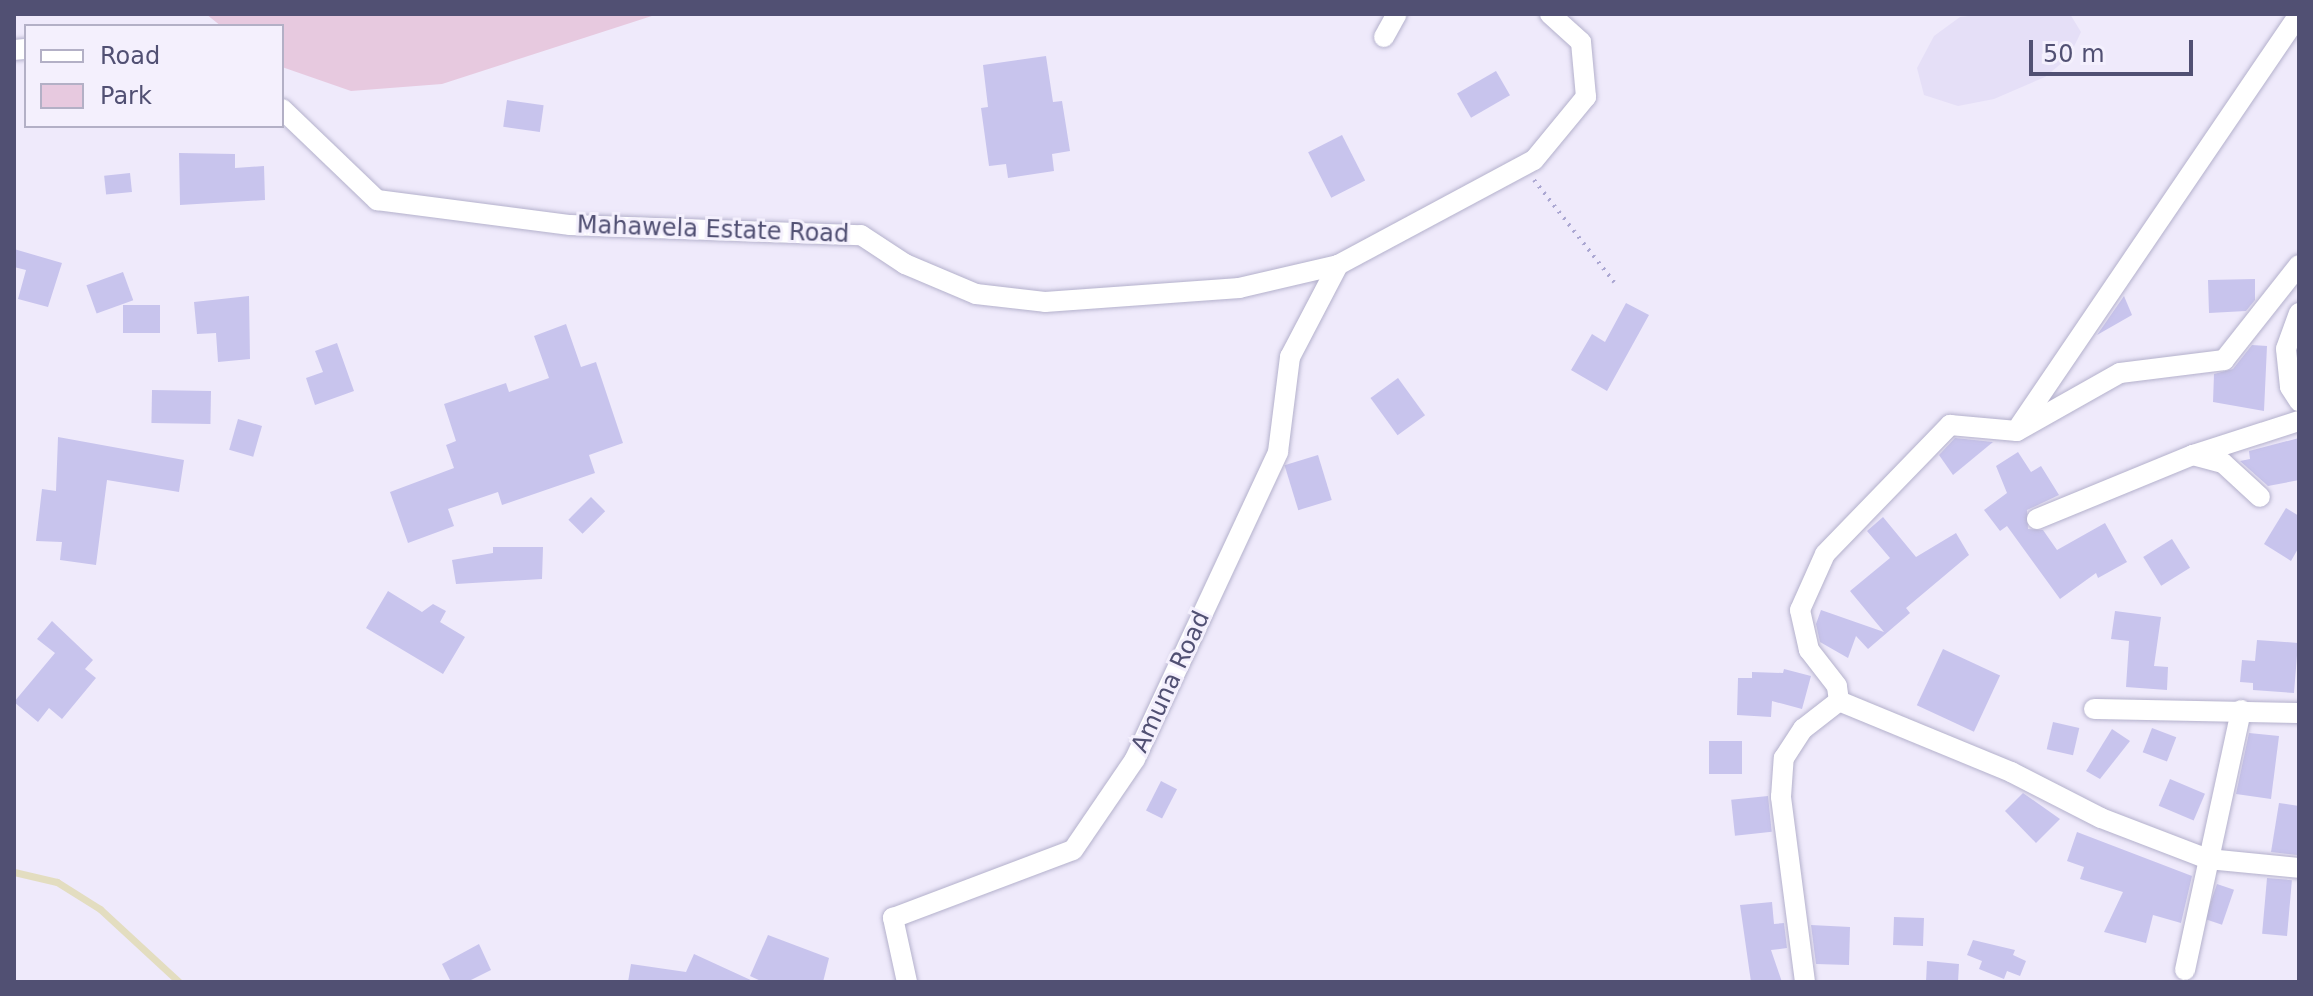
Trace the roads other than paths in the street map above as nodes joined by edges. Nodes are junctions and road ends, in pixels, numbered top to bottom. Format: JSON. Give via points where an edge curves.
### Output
{"nodes":[{"id":1,"x":1397,"y":14,"type":"edge"},
{"id":2,"x":1550,"y":14,"type":"edge"},
{"id":3,"x":2299,"y":15,"type":"edge"},
{"id":4,"x":1384,"y":37,"type":"dead end"},
{"id":5,"x":284,"y":111,"type":"edge"},
{"id":6,"x":1338,"y":265,"type":"junction"},
{"id":7,"x":2299,"y":265,"type":"edge"},
{"id":8,"x":2299,"y":313,"type":"edge"},
{"id":9,"x":2299,"y":401,"type":"edge"},
{"id":10,"x":2299,"y":421,"type":"edge"},
{"id":11,"x":2017,"y":431,"type":"junction"},
{"id":12,"x":2193,"y":455,"type":"junction"},
{"id":13,"x":2260,"y":497,"type":"dead end"},
{"id":14,"x":2037,"y":519,"type":"dead end"},
{"id":15,"x":1839,"y":701,"type":"junction"},
{"id":16,"x":2094,"y":709,"type":"dead end"},
{"id":17,"x":2241,"y":710,"type":"junction"},
{"id":18,"x":2299,"y":713,"type":"edge"},
{"id":19,"x":2208,"y":859,"type":"junction"},
{"id":20,"x":2299,"y":868,"type":"edge"},
{"id":21,"x":2185,"y":970,"type":"dead end"},
{"id":22,"x":907,"y":982,"type":"edge"},
{"id":23,"x":1805,"y":982,"type":"edge"}],
"edges":[{"from":1,"to":4,"type":"street"},
{"from":2,"to":6,"type":"street","name":"Mahawela Estate Road","via":[[1581,42],[1586,97],[1534,160]]},
{"from":3,"to":11,"type":"street"},
{"from":5,"to":6,"type":"street","name":"Mahawela Estate Road","via":[[377,200],[570,225],[861,235],[905,264],[976,294],[1045,302],[1209,290]]},
{"from":6,"to":22,"type":"street","name":"Amuna Road","via":[[1290,357],[1278,452],[1135,759],[1073,850],[893,918]]},
{"from":7,"to":11,"type":"street","via":[[2224,360],[2120,373]]},
{"from":8,"to":9,"type":"street","via":[[2286,349],[2290,387]]},
{"from":10,"to":12,"type":"street"},
{"from":11,"to":15,"type":"street","via":[[1950,425],[1825,554],[1800,610],[1809,650],[1837,686]]},
{"from":12,"to":13,"type":"street","via":[[2223,463]]},
{"from":12,"to":14,"type":"street"},
{"from":15,"to":19,"type":"street","via":[[2011,772],[2101,818]]},
{"from":15,"to":23,"type":"street","via":[[1803,729],[1784,758],[1781,797]]},
{"from":16,"to":17,"type":"street"},
{"from":17,"to":18,"type":"street"},
{"from":17,"to":19,"type":"street"},
{"from":19,"to":20,"type":"street"},
{"from":19,"to":21,"type":"street"}]}
